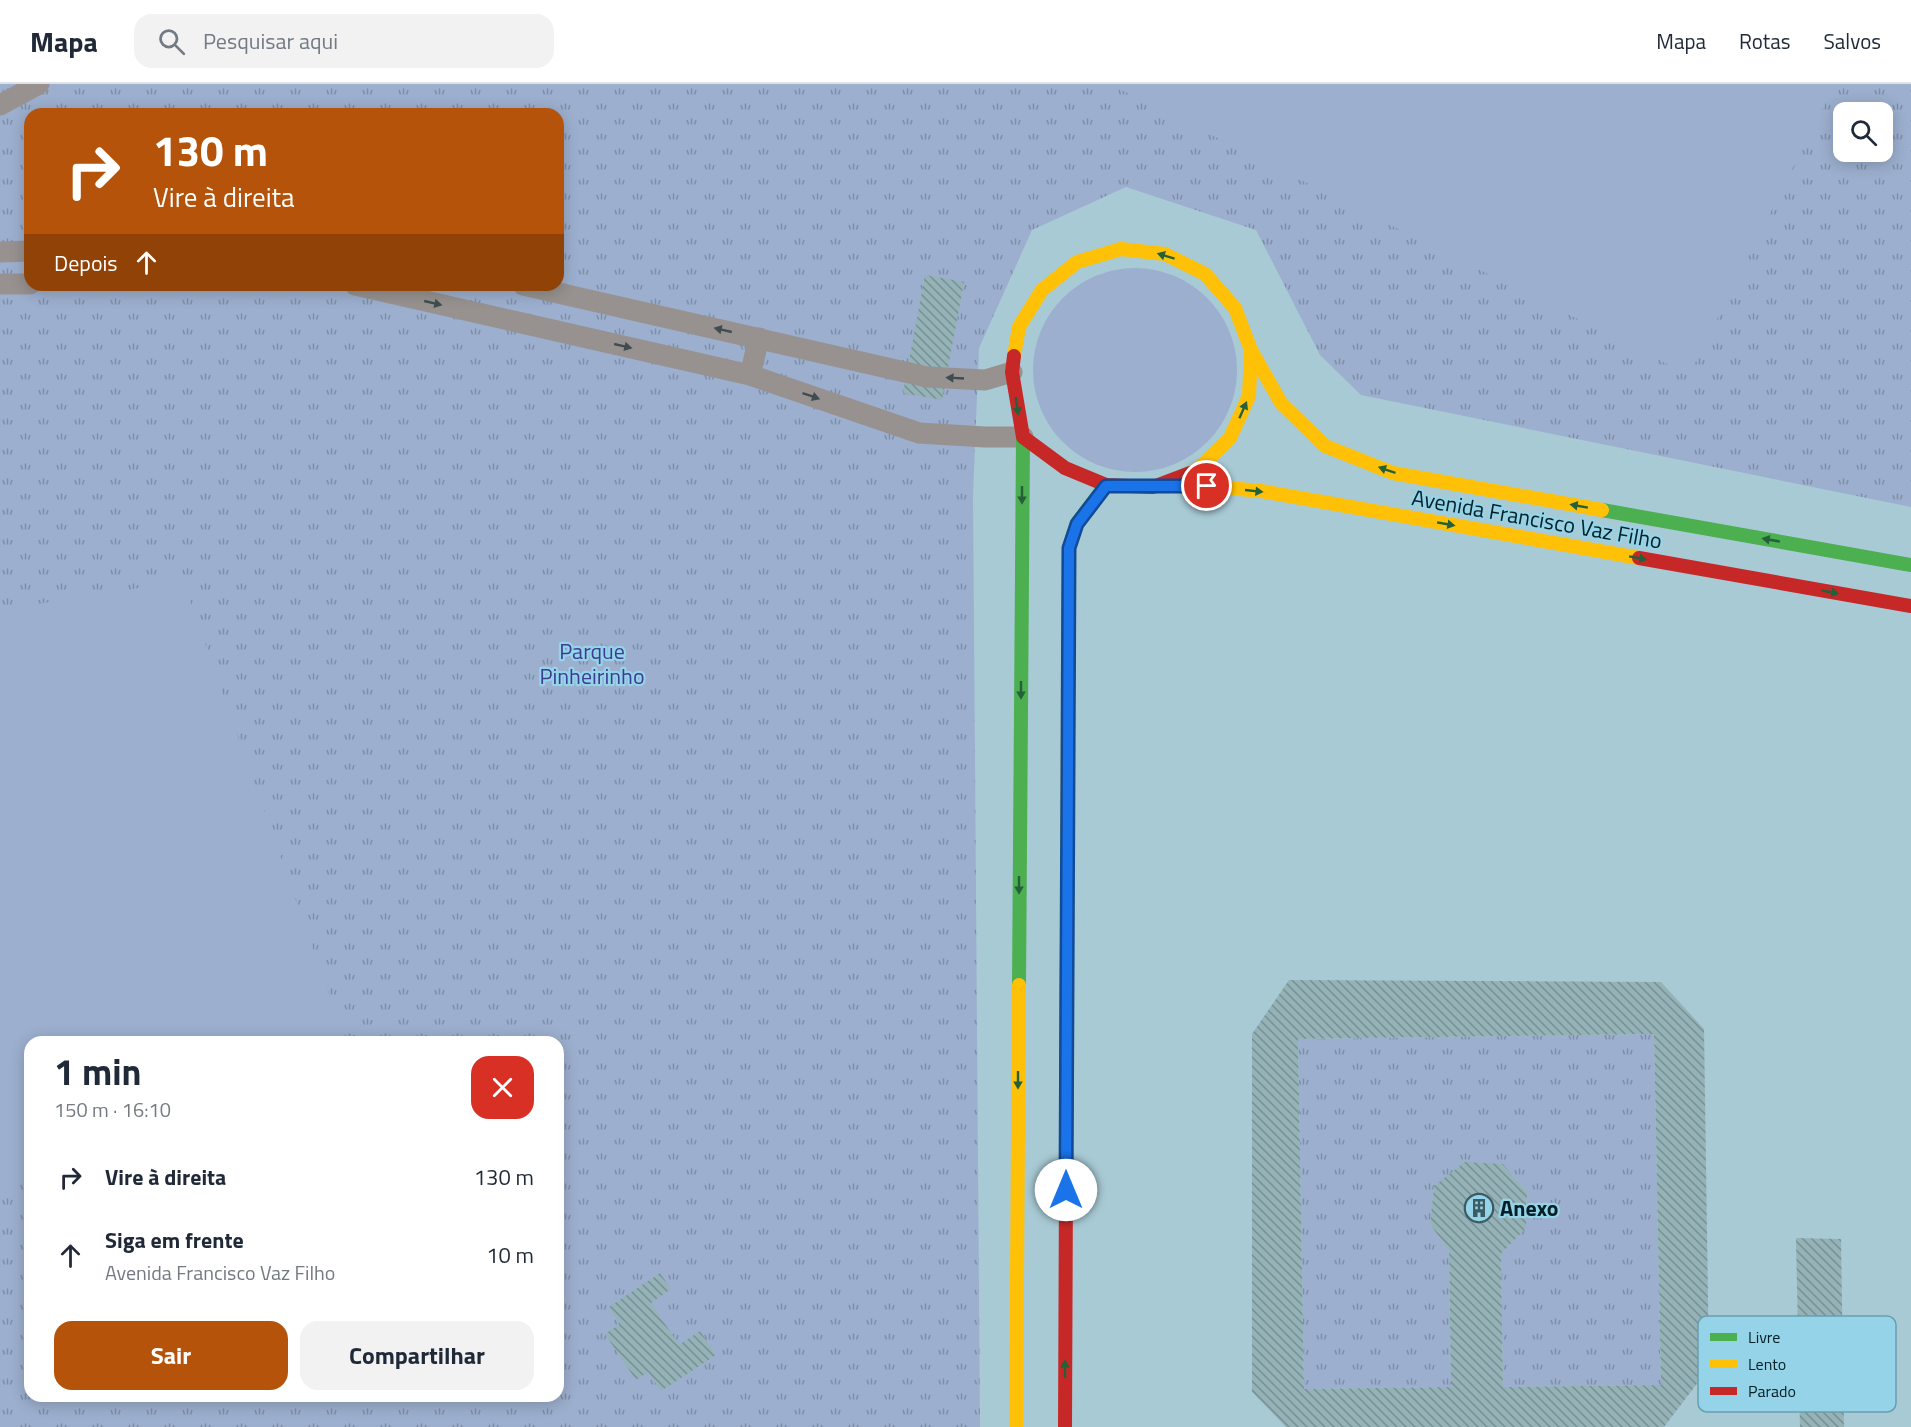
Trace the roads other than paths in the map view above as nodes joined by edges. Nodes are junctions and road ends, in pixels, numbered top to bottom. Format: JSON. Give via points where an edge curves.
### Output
{"nodes":[{"id":1,"x":39,"y":84,"type":"edge"},
{"id":2,"x":0,"y":105,"type":"edge"},
{"id":3,"x":24,"y":251,"type":"edge"},
{"id":4,"x":0,"y":252,"type":"edge"},
{"id":5,"x":0,"y":284,"type":"edge"},
{"id":6,"x":24,"y":284,"type":"edge"},
{"id":7,"x":381,"y":291,"type":"edge"},
{"id":8,"x":549,"y":291,"type":"edge"},
{"id":9,"x":759,"y":338,"type":"junction"},
{"id":10,"x":1251,"y":350,"type":"junction"},
{"id":11,"x":1012,"y":372,"type":"junction"},
{"id":12,"x":750,"y":375,"type":"junction"},
{"id":13,"x":1023,"y":437,"type":"junction"},
{"id":14,"x":1106,"y":486,"type":"junction"},
{"id":15,"x":1154,"y":487,"type":"junction"},
{"id":16,"x":1911,"y":565,"type":"edge"},
{"id":17,"x":1911,"y":606,"type":"edge"},
{"id":18,"x":1016,"y":1427,"type":"edge"},
{"id":19,"x":1065,"y":1427,"type":"edge"}],
"edges":[{"from":1,"to":2,"type":"lane"},
{"from":3,"to":4,"type":"lane"},
{"from":5,"to":6,"type":"lane"},
{"from":7,"to":12,"type":"lane","one_way":true},
{"from":9,"to":8,"type":"lane","one_way":true},
{"from":11,"to":9,"type":"lane","one_way":true,"via":[[985,380],[927,377]]},
{"from":9,"to":12,"type":"lane"},
{"from":10,"to":11,"type":"main road","one_way":true,"via":[[1235,308],[1205,274],[1165,254],[1121,249],[1077,262],[1042,290],[1019,327]]},
{"from":15,"to":10,"type":"main road","one_way":true,"via":[[1197,470],[1230,438],[1249,396]]},
{"from":16,"to":10,"type":"main road","name":"Avenida Francisco Vaz Filho","one_way":true,"via":[[1393,473],[1325,446],[1281,403]]},
{"from":11,"to":13,"type":"main road","one_way":true},
{"from":12,"to":13,"type":"lane","one_way":true,"via":[[919,433]]},
{"from":13,"to":14,"type":"main road","via":[[1065,468]]},
{"from":13,"to":18,"type":"main road","one_way":true},
{"from":14,"to":15,"type":"main road","name":"Avenida Francisco Vaz Filho"},
{"from":19,"to":14,"type":"main road","one_way":true,"via":[[1069,548],[1077,524]]},
{"from":15,"to":17,"type":"main road","name":"Avenida Francisco Vaz Filho","one_way":true,"via":[[1261,491]]}]}
